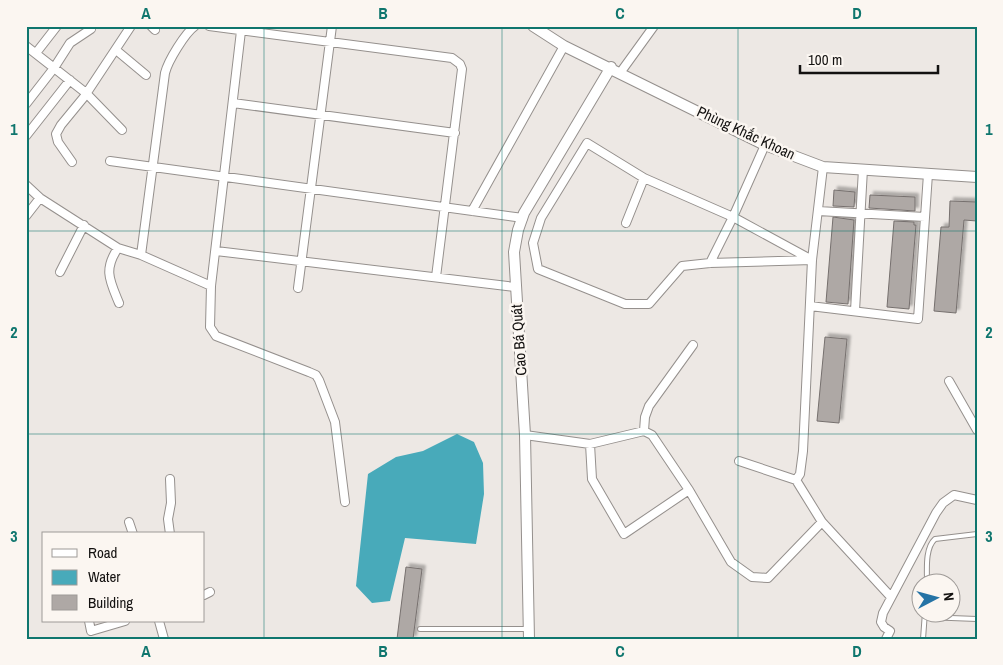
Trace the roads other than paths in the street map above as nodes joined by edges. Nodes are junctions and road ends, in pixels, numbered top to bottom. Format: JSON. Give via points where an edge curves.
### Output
{"nodes":[{"id":1,"x":57,"y":26,"type":"edge"},
{"id":2,"x":131,"y":26,"type":"edge"},
{"id":3,"x":195,"y":26,"type":"edge"},
{"id":4,"x":209,"y":26,"type":"edge"},
{"id":5,"x":332,"y":26,"type":"edge"},
{"id":6,"x":539,"y":28,"type":"edge"},
{"id":7,"x":649,"y":28,"type":"edge"},
{"id":8,"x":92,"y":30,"type":"dead end"},
{"id":9,"x":241,"y":31,"type":"junction"},
{"id":10,"x":330,"y":43,"type":"junction"},
{"id":11,"x":26,"y":46,"type":"edge"},
{"id":12,"x":564,"y":46,"type":"junction"},
{"id":13,"x":116,"y":50,"type":"junction"},
{"id":14,"x":36,"y":53,"type":"junction"},
{"id":15,"x":54,"y":68,"type":"junction"},
{"id":16,"x":616,"y":70,"type":"junction"},
{"id":17,"x":146,"y":75,"type":"dead end"},
{"id":18,"x":70,"y":80,"type":"junction"},
{"id":19,"x":86,"y":93,"type":"junction"},
{"id":20,"x":233,"y":103,"type":"junction"},
{"id":21,"x":26,"y":104,"type":"edge"},
{"id":22,"x":321,"y":115,"type":"junction"},
{"id":23,"x":122,"y":130,"type":"dead end"},
{"id":24,"x":455,"y":133,"type":"junction"},
{"id":25,"x":26,"y":136,"type":"edge"},
{"id":26,"x":765,"y":145,"type":"junction"},
{"id":27,"x":72,"y":162,"type":"dead end"},
{"id":28,"x":110,"y":162,"type":"dead end"},
{"id":29,"x":153,"y":167,"type":"junction"},
{"id":30,"x":823,"y":167,"type":"junction"},
{"id":31,"x":864,"y":169,"type":"junction"},
{"id":32,"x":928,"y":174,"type":"junction"},
{"id":33,"x":224,"y":177,"type":"junction"},
{"id":34,"x":644,"y":178,"type":"junction"},
{"id":35,"x":977,"y":178,"type":"edge"},
{"id":36,"x":26,"y":185,"type":"edge"},
{"id":37,"x":311,"y":189,"type":"junction"},
{"id":38,"x":40,"y":198,"type":"junction"},
{"id":39,"x":445,"y":208,"type":"junction"},
{"id":40,"x":472,"y":211,"type":"junction"},
{"id":41,"x":818,"y":211,"type":"junction"},
{"id":42,"x":861,"y":213,"type":"junction"},
{"id":43,"x":26,"y":216,"type":"edge"},
{"id":44,"x":925,"y":217,"type":"junction"},
{"id":45,"x":522,"y":218,"type":"junction"},
{"id":46,"x":733,"y":218,"type":"junction"},
{"id":47,"x":626,"y":223,"type":"dead end"},
{"id":48,"x":84,"y":225,"type":"junction"},
{"id":49,"x":118,"y":248,"type":"junction"},
{"id":50,"x":216,"y":251,"type":"junction"},
{"id":51,"x":141,"y":255,"type":"junction"},
{"id":52,"x":812,"y":260,"type":"junction"},
{"id":53,"x":302,"y":261,"type":"junction"},
{"id":54,"x":710,"y":263,"type":"junction"},
{"id":55,"x":60,"y":272,"type":"dead end"},
{"id":56,"x":436,"y":277,"type":"junction"},
{"id":57,"x":212,"y":286,"type":"junction"},
{"id":58,"x":515,"y":287,"type":"junction"},
{"id":59,"x":298,"y":288,"type":"dead end"},
{"id":60,"x":120,"y":303,"type":"dead end"},
{"id":61,"x":810,"y":306,"type":"junction"},
{"id":62,"x":855,"y":311,"type":"junction"},
{"id":63,"x":693,"y":345,"type":"dead end"},
{"id":64,"x":949,"y":381,"type":"dead end"},
{"id":65,"x":977,"y":430,"type":"edge"},
{"id":66,"x":644,"y":432,"type":"junction"},
{"id":67,"x":525,"y":435,"type":"junction"},
{"id":68,"x":590,"y":444,"type":"junction"},
{"id":69,"x":739,"y":461,"type":"dead end"},
{"id":70,"x":170,"y":479,"type":"dead end"},
{"id":71,"x":796,"y":480,"type":"junction"},
{"id":72,"x":689,"y":490,"type":"junction"},
{"id":73,"x":977,"y":500,"type":"edge"},
{"id":74,"x":345,"y":502,"type":"dead end"},
{"id":75,"x":129,"y":522,"type":"dead end"},
{"id":76,"x":822,"y":522,"type":"junction"},
{"id":77,"x":132,"y":532,"type":"edge"},
{"id":78,"x":170,"y":532,"type":"edge"},
{"id":79,"x":977,"y":534,"type":"edge"},
{"id":80,"x":927,"y":572,"type":"edge"},
{"id":81,"x":891,"y":597,"type":"junction"},
{"id":82,"x":960,"y":618,"type":"edge"},
{"id":83,"x":977,"y":619,"type":"edge"},
{"id":84,"x":89,"y":622,"type":"edge"},
{"id":85,"x":122,"y":622,"type":"edge"},
{"id":86,"x":159,"y":622,"type":"edge"},
{"id":87,"x":924,"y":622,"type":"edge"},
{"id":88,"x":420,"y":629,"type":"dead end"},
{"id":89,"x":529,"y":634,"type":"edge"},
{"id":90,"x":164,"y":639,"type":"edge"},
{"id":91,"x":886,"y":639,"type":"edge"},
{"id":92,"x":923,"y":639,"type":"edge"}],
"edges":[{"from":1,"to":14,"type":"street"},
{"from":2,"to":13,"type":"street"},
{"from":3,"to":29,"type":"street","via":[[164,73]]},
{"from":4,"to":9,"type":"street"},
{"from":5,"to":10,"type":"street"},
{"from":6,"to":12,"type":"street","name":"Phùng Khắc Khoan"},
{"from":7,"to":16,"type":"street"},
{"from":8,"to":15,"type":"street","via":[[70,43]]},
{"from":9,"to":10,"type":"street"},
{"from":9,"to":20,"type":"street"},
{"from":10,"to":22,"type":"street"},
{"from":10,"to":24,"type":"street","via":[[456,60],[462,69]]},
{"from":11,"to":14,"type":"street"},
{"from":12,"to":16,"type":"street","name":"Phùng Khắc Khoan"},
{"from":12,"to":40,"type":"street"},
{"from":13,"to":17,"type":"street"},
{"from":13,"to":19,"type":"street"},
{"from":14,"to":15,"type":"street"},
{"from":15,"to":18,"type":"street"},
{"from":15,"to":21,"type":"street"},
{"from":16,"to":26,"type":"street","name":"Phùng Khắc Khoan"},
{"from":16,"to":45,"type":"street","name":"Cao Bá Quát"},
{"from":18,"to":19,"type":"street"},
{"from":18,"to":25,"type":"street"},
{"from":19,"to":23,"type":"street"},
{"from":19,"to":27,"type":"street","via":[[56,134]]},
{"from":20,"to":22,"type":"street"},
{"from":20,"to":33,"type":"street"},
{"from":22,"to":24,"type":"street"},
{"from":22,"to":37,"type":"street"},
{"from":24,"to":39,"type":"street"},
{"from":26,"to":30,"type":"street","name":"Phùng Khắc Khoan"},
{"from":26,"to":46,"type":"street"},
{"from":28,"to":29,"type":"street"},
{"from":29,"to":33,"type":"street"},
{"from":29,"to":51,"type":"street"},
{"from":30,"to":31,"type":"street","name":"Phùng Khắc Khoan"},
{"from":30,"to":41,"type":"street"},
{"from":31,"to":32,"type":"street","name":"Phùng Khắc Khoan"},
{"from":31,"to":42,"type":"street"},
{"from":32,"to":35,"type":"street","name":"Phùng Khắc Khoan"},
{"from":32,"to":44,"type":"street"},
{"from":33,"to":37,"type":"street"},
{"from":33,"to":50,"type":"street"},
{"from":34,"to":46,"type":"street"},
{"from":34,"to":47,"type":"street"},
{"from":34,"to":54,"type":"street","via":[[586,143],[541,218],[533,243],[538,268],[625,304],[649,304],[682,266]]},
{"from":36,"to":38,"type":"street"},
{"from":37,"to":39,"type":"street"},
{"from":37,"to":53,"type":"street"},
{"from":38,"to":43,"type":"street"},
{"from":38,"to":48,"type":"street"},
{"from":39,"to":40,"type":"street"},
{"from":39,"to":56,"type":"street"},
{"from":40,"to":45,"type":"street"},
{"from":41,"to":42,"type":"street"},
{"from":41,"to":52,"type":"street"},
{"from":42,"to":44,"type":"street"},
{"from":42,"to":62,"type":"street"},
{"from":44,"to":62,"type":"street","via":[[918,319]]},
{"from":45,"to":58,"type":"street","name":"Cao Bá Quát","via":[[514,252]]},
{"from":46,"to":52,"type":"street"},
{"from":46,"to":54,"type":"street"},
{"from":48,"to":49,"type":"street"},
{"from":48,"to":55,"type":"street"},
{"from":49,"to":51,"type":"street"},
{"from":49,"to":60,"type":"street","via":[[111,258],[108,277]]},
{"from":50,"to":53,"type":"street"},
{"from":50,"to":57,"type":"street"},
{"from":51,"to":57,"type":"street"},
{"from":52,"to":54,"type":"street"},
{"from":52,"to":61,"type":"street"},
{"from":53,"to":56,"type":"street"},
{"from":53,"to":59,"type":"street"},
{"from":56,"to":58,"type":"street"},
{"from":57,"to":74,"type":"street","via":[[209,323],[213,333],[316,375],[334,422]]},
{"from":58,"to":67,"type":"street","name":"Cao Bá Quát"},
{"from":61,"to":62,"type":"street"},
{"from":61,"to":71,"type":"street","via":[[803,451]]},
{"from":63,"to":66,"type":"street","via":[[649,406]]},
{"from":64,"to":65,"type":"street"},
{"from":66,"to":68,"type":"street"},
{"from":66,"to":72,"type":"street","via":[[656,438]]},
{"from":67,"to":68,"type":"street"},
{"from":67,"to":89,"type":"street","name":"Cao Bá Quát"},
{"from":68,"to":72,"type":"street","via":[[592,479],[624,534]]},
{"from":69,"to":71,"type":"street"},
{"from":70,"to":78,"type":"street"},
{"from":71,"to":76,"type":"street"},
{"from":72,"to":76,"type":"street","via":[[731,562],[752,577],[768,578]]},
{"from":73,"to":81,"type":"street","via":[[954,496],[943,503]]},
{"from":75,"to":77,"type":"street"},
{"from":76,"to":81,"type":"street"},
{"from":79,"to":80,"type":"lane","via":[[934,539],[930,543]]},
{"from":81,"to":91,"type":"street","via":[[881,622],[890,631]]},
{"from":82,"to":83,"type":"lane"},
{"from":84,"to":85,"type":"street","via":[[91,631]]},
{"from":86,"to":90,"type":"street"},
{"from":87,"to":92,"type":"lane"},
{"from":88,"to":89,"type":"lane"}]}
